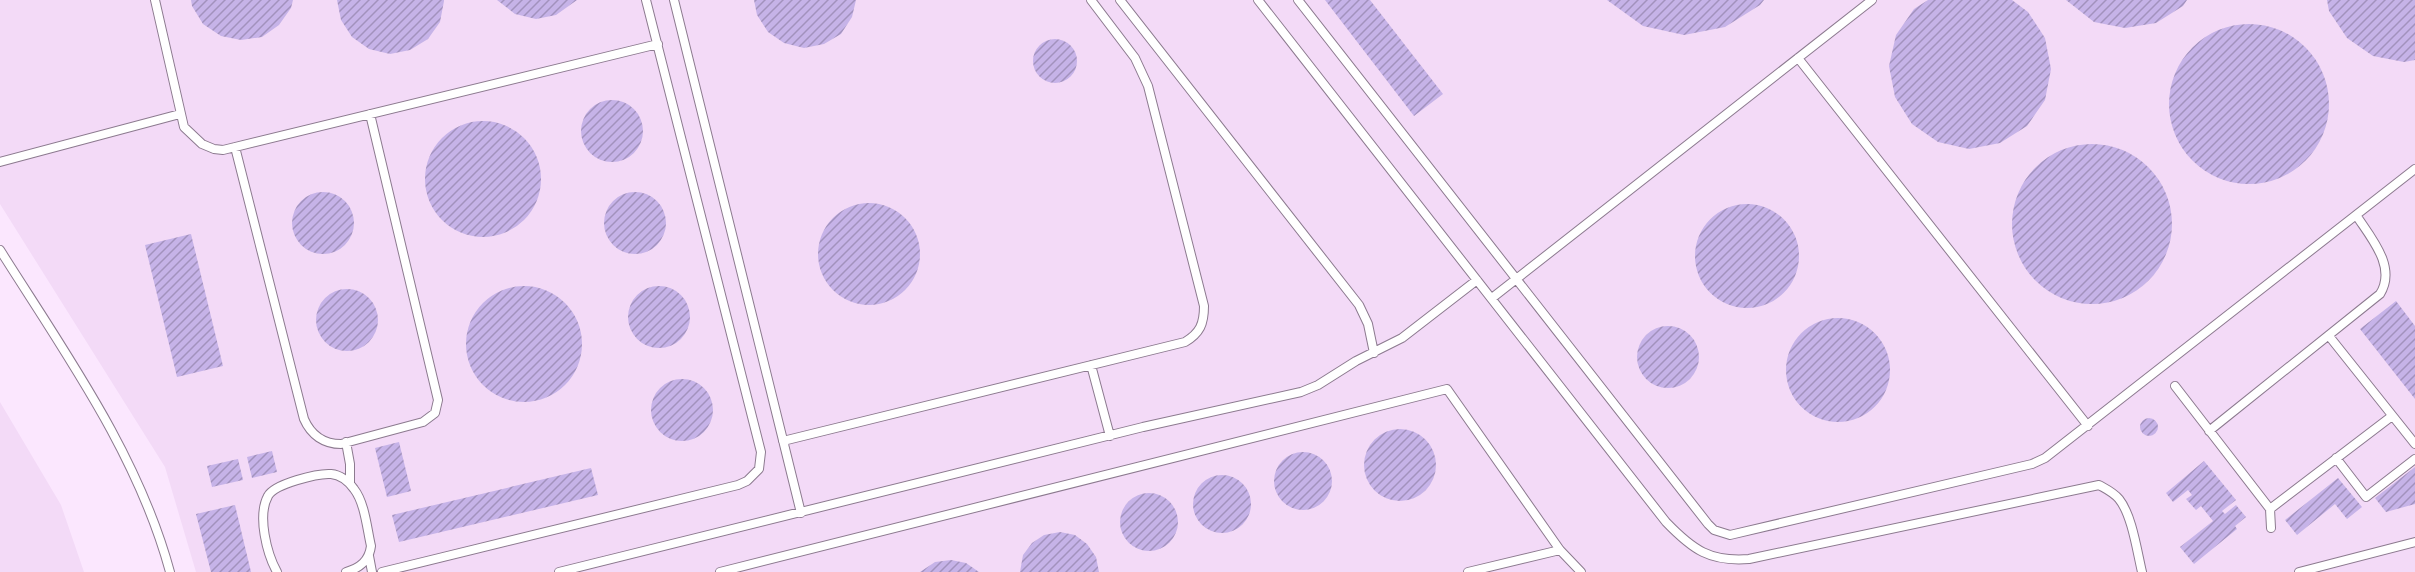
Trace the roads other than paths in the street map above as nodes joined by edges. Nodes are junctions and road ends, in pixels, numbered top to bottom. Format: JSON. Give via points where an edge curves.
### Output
{"nodes":[{"id":1,"x":155,"y":0,"type":"edge"},
{"id":2,"x":646,"y":0,"type":"edge"},
{"id":3,"x":674,"y":0,"type":"edge"},
{"id":4,"x":1091,"y":0,"type":"edge"},
{"id":5,"x":1120,"y":0,"type":"edge"},
{"id":6,"x":1258,"y":0,"type":"edge"},
{"id":7,"x":1298,"y":0,"type":"edge"},
{"id":8,"x":1872,"y":0,"type":"edge"},
{"id":9,"x":658,"y":44,"type":"junction"},
{"id":10,"x":1798,"y":58,"type":"junction"},
{"id":11,"x":180,"y":114,"type":"junction"},
{"id":12,"x":370,"y":114,"type":"junction"},
{"id":13,"x":235,"y":147,"type":"junction"},
{"id":14,"x":0,"y":162,"type":"edge"},
{"id":15,"x":2415,"y":169,"type":"edge"},
{"id":16,"x":2356,"y":215,"type":"junction"},
{"id":17,"x":0,"y":250,"type":"edge"},
{"id":18,"x":1516,"y":279,"type":"junction"},
{"id":19,"x":1477,"y":280,"type":"junction"},
{"id":20,"x":1492,"y":298,"type":"junction"},
{"id":21,"x":2329,"y":336,"type":"junction"},
{"id":22,"x":1374,"y":353,"type":"junction"},
{"id":23,"x":1091,"y":365,"type":"junction"},
{"id":24,"x":2175,"y":386,"type":"dead end"},
{"id":25,"x":2392,"y":416,"type":"junction"},
{"id":26,"x":2088,"y":426,"type":"junction"},
{"id":27,"x":2209,"y":431,"type":"junction"},
{"id":28,"x":1110,"y":436,"type":"junction"},
{"id":29,"x":783,"y":441,"type":"junction"},
{"id":30,"x":346,"y":442,"type":"junction"},
{"id":31,"x":2415,"y":444,"type":"edge"},
{"id":32,"x":2336,"y":458,"type":"junction"},
{"id":33,"x":2415,"y":459,"type":"edge"},
{"id":34,"x":350,"y":484,"type":"junction"},
{"id":35,"x":2270,"y":509,"type":"junction"},
{"id":36,"x":801,"y":513,"type":"junction"},
{"id":37,"x":2271,"y":528,"type":"dead end"},
{"id":38,"x":2415,"y":542,"type":"edge"},
{"id":39,"x":1560,"y":550,"type":"junction"},
{"id":40,"x":369,"y":556,"type":"junction"},
{"id":41,"x":170,"y":572,"type":"edge"},
{"id":42,"x":277,"y":572,"type":"edge"},
{"id":43,"x":346,"y":572,"type":"edge"},
{"id":44,"x":372,"y":572,"type":"edge"},
{"id":45,"x":382,"y":572,"type":"edge"},
{"id":46,"x":559,"y":572,"type":"edge"},
{"id":47,"x":720,"y":572,"type":"edge"},
{"id":48,"x":1468,"y":572,"type":"edge"},
{"id":49,"x":1581,"y":572,"type":"edge"},
{"id":50,"x":2142,"y":572,"type":"edge"},
{"id":51,"x":2299,"y":572,"type":"edge"}],
"edges":[{"from":1,"to":11,"type":"lane"},
{"from":2,"to":9,"type":"lane"},
{"from":3,"to":29,"type":"lane"},
{"from":4,"to":23,"type":"lane","via":[[1136,58],[1148,86],[1204,306],[1201,329],[1185,342]]},
{"from":5,"to":22,"type":"lane","via":[[1359,305]]},
{"from":6,"to":19,"type":"lane"},
{"from":7,"to":18,"type":"lane"},
{"from":8,"to":10,"type":"lane"},
{"from":9,"to":12,"type":"lane"},
{"from":9,"to":45,"type":"lane","via":[[760,452],[759,469],[738,485]]},
{"from":10,"to":18,"type":"lane"},
{"from":10,"to":26,"type":"lane"},
{"from":11,"to":13,"type":"lane","via":[[184,127],[202,144],[214,149]]},
{"from":11,"to":14,"type":"lane"},
{"from":12,"to":13,"type":"lane"},
{"from":12,"to":30,"type":"lane","via":[[438,400],[435,412],[423,422]]},
{"from":13,"to":30,"type":"lane","via":[[304,419],[308,428],[324,441]]},
{"from":15,"to":16,"type":"lane"},
{"from":16,"to":21,"type":"lane","via":[[2383,261],[2386,285]]},
{"from":16,"to":26,"type":"lane"},
{"from":17,"to":41,"type":"lane","via":[[97,403],[123,452]]},
{"from":18,"to":20,"type":"lane"},
{"from":18,"to":26,"type":"lane","via":[[1708,524],[1721,533],[1741,534],[2032,464]]},
{"from":19,"to":20,"type":"lane"},
{"from":19,"to":22,"type":"lane","via":[[1402,338]]},
{"from":20,"to":50,"type":"lane","via":[[1666,522],[1683,540],[1713,558],[1749,559],[2099,485],[2120,499]]},
{"from":21,"to":25,"type":"lane"},
{"from":21,"to":27,"type":"lane"},
{"from":22,"to":28,"type":"lane","via":[[1301,392]]},
{"from":23,"to":28,"type":"lane"},
{"from":23,"to":29,"type":"lane"},
{"from":24,"to":27,"type":"lane"},
{"from":25,"to":31,"type":"lane"},
{"from":25,"to":32,"type":"lane"},
{"from":27,"to":35,"type":"lane"},
{"from":28,"to":36,"type":"lane"},
{"from":29,"to":36,"type":"lane"},
{"from":30,"to":34,"type":"lane"},
{"from":32,"to":33,"type":"lane","via":[[2366,497]]},
{"from":32,"to":35,"type":"lane"},
{"from":34,"to":40,"type":"lane","via":[[360,500],[371,546]]},
{"from":34,"to":42,"type":"lane","via":[[339,476],[324,475],[280,486],[268,495],[262,520]]},
{"from":35,"to":37,"type":"lane"},
{"from":36,"to":46,"type":"lane"},
{"from":38,"to":51,"type":"lane"},
{"from":39,"to":47,"type":"lane","via":[[1447,389]]},
{"from":39,"to":48,"type":"lane"},
{"from":39,"to":49,"type":"lane"},
{"from":40,"to":43,"type":"lane","via":[[358,568]]},
{"from":40,"to":44,"type":"lane"}]}
